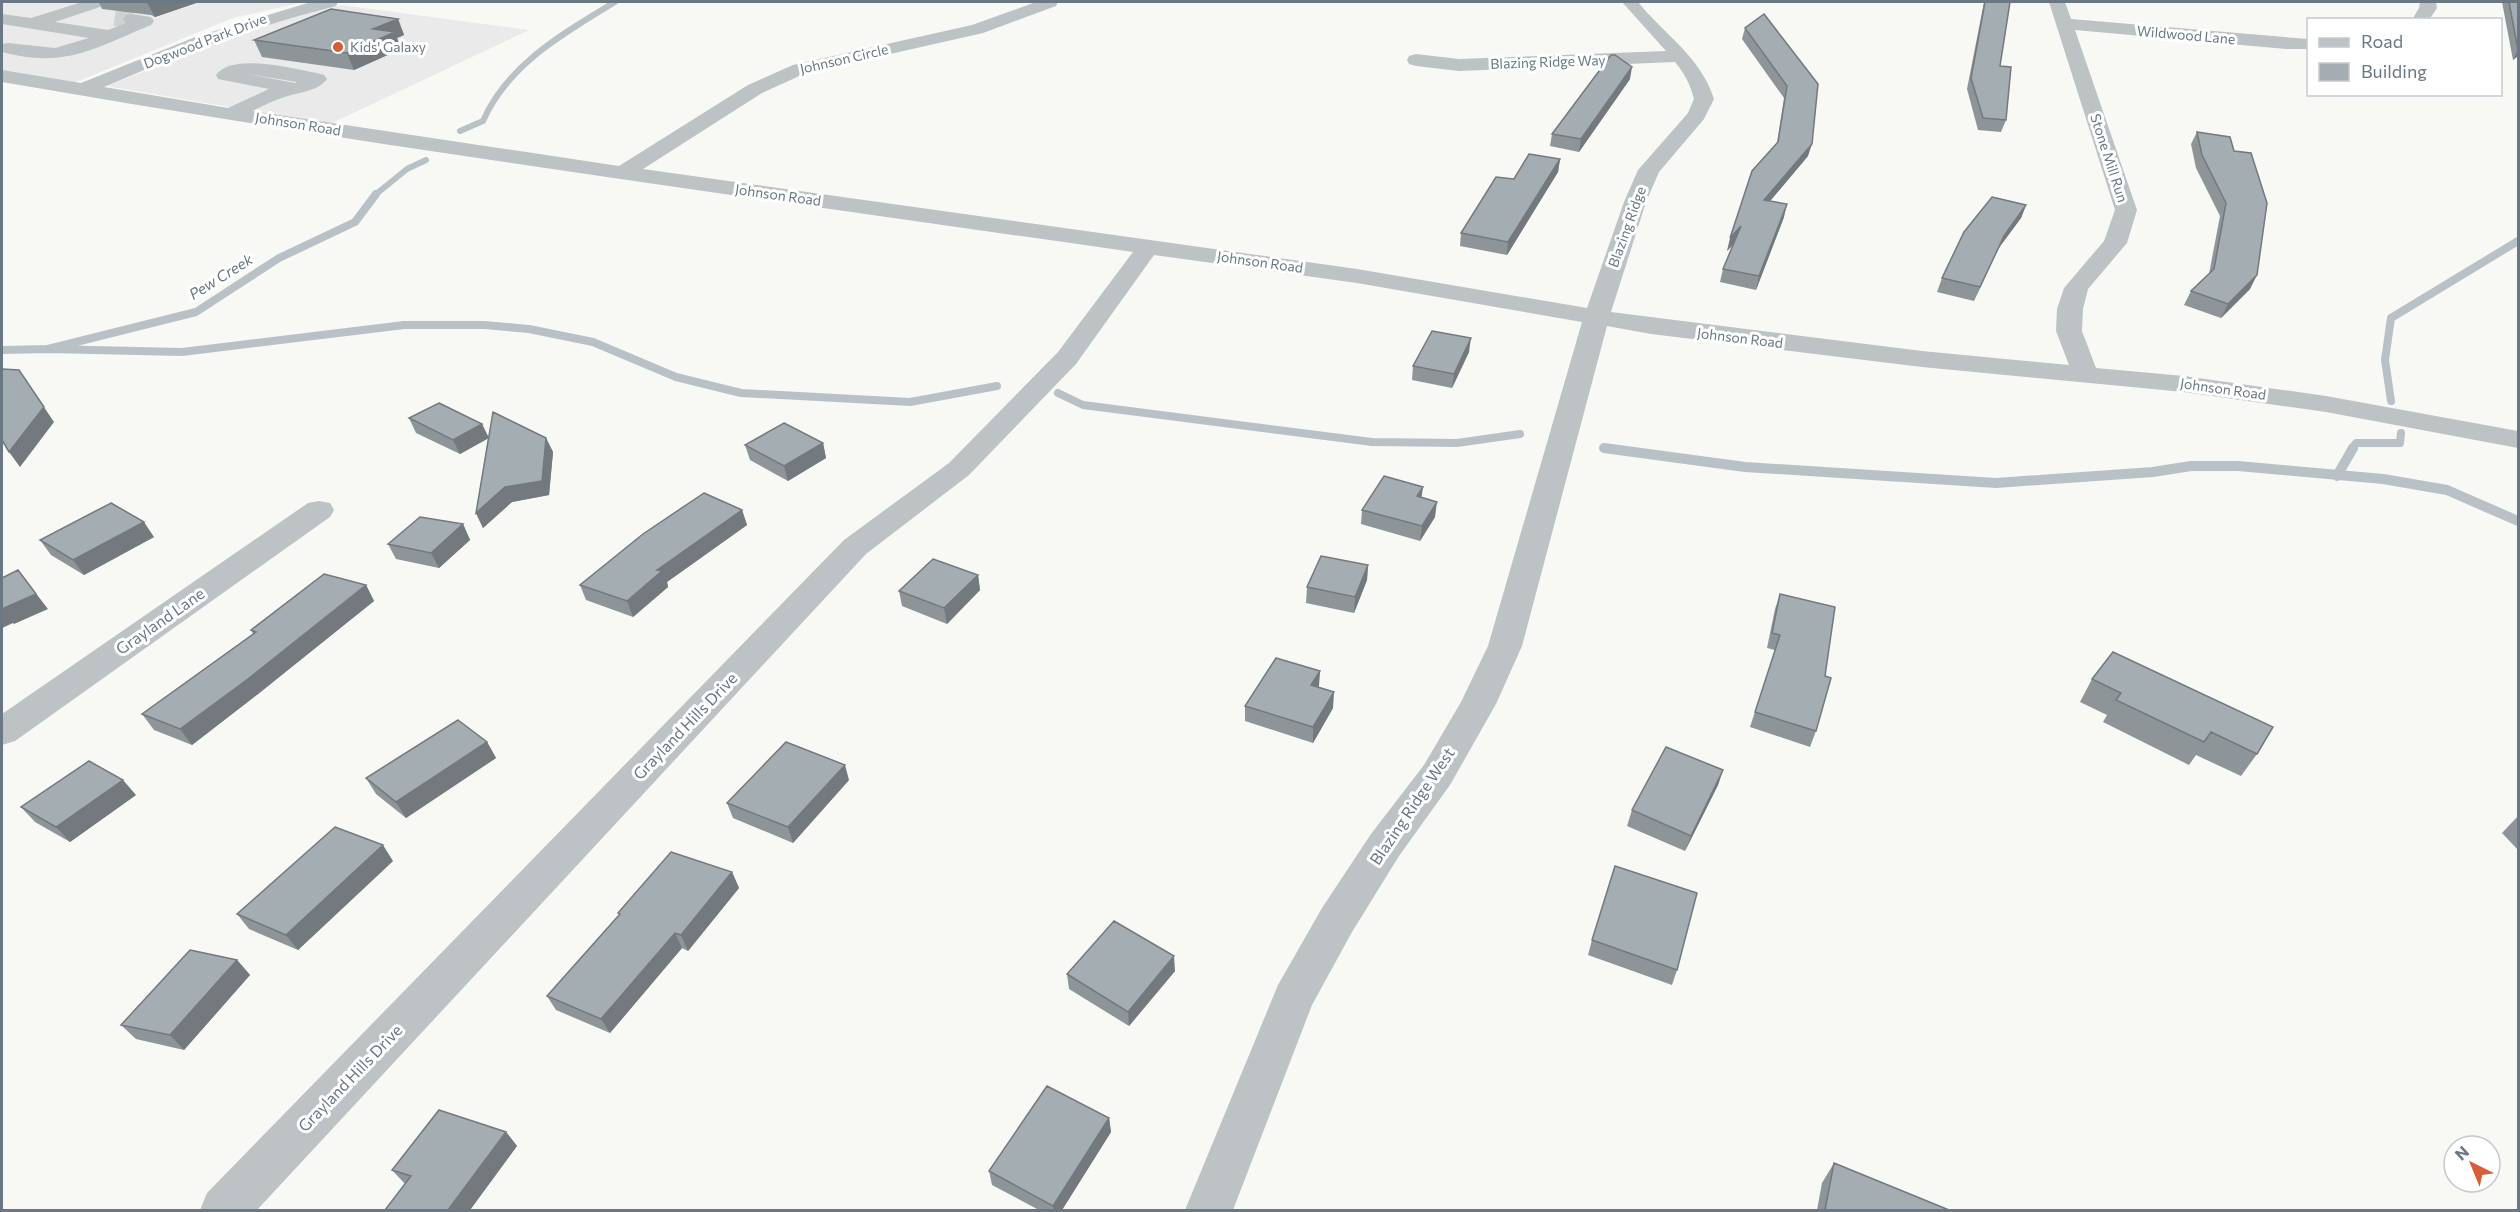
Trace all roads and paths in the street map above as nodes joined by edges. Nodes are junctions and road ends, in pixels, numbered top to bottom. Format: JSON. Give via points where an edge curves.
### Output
{"nodes":[{"id":1,"x":330,"y":2,"type":"edge"},
{"id":2,"x":1050,"y":2,"type":"edge"},
{"id":3,"x":1630,"y":2,"type":"edge"},
{"id":4,"x":2057,"y":2,"type":"edge"},
{"id":5,"x":2428,"y":2,"type":"edge"},
{"id":6,"x":101,"y":8,"type":"tunnel mouth"},
{"id":7,"x":2,"y":18,"type":"edge"},
{"id":8,"x":2421,"y":18,"type":"edge"},
{"id":9,"x":132,"y":19,"type":"dead end"},
{"id":10,"x":33,"y":24,"type":"junction"},
{"id":11,"x":2064,"y":24,"type":"junction"},
{"id":12,"x":112,"y":36,"type":"junction"},
{"id":13,"x":5,"y":41,"type":"edge"},
{"id":14,"x":2307,"y":44,"type":"edge"},
{"id":15,"x":1680,"y":56,"type":"junction"},
{"id":16,"x":1416,"y":60,"type":"dead end"},
{"id":17,"x":2,"y":76,"type":"edge"},
{"id":18,"x":228,"y":77,"type":"dead end"},
{"id":19,"x":84,"y":89,"type":"junction"},
{"id":20,"x":239,"y":115,"type":"junction"},
{"id":21,"x":623,"y":173,"type":"junction"},
{"id":22,"x":1148,"y":247,"type":"junction"},
{"id":23,"x":1596,"y":318,"type":"junction"},
{"id":24,"x":2085,"y":373,"type":"junction"},
{"id":25,"x":2518,"y":440,"type":"edge"},
{"id":26,"x":319,"y":510,"type":"dead end"},
{"id":27,"x":2,"y":732,"type":"edge"},
{"id":28,"x":224,"y":1210,"type":"edge"},
{"id":29,"x":1209,"y":1210,"type":"edge"}],
"edges":[{"from":1,"to":19,"type":"street","name":"Dogwood Park Drive","via":[[231,28]]},
{"from":2,"to":21,"type":"street","name":"Johnson Circle","via":[[977,28],[792,72],[755,89]]},
{"from":3,"to":15,"type":"street","name":"Blazing Ridge"},
{"from":4,"to":11,"type":"street","name":"Stone Mill Run"},
{"from":5,"to":8,"type":"street"},
{"from":6,"to":10,"type":"street","via":[[73,10]]},
{"from":7,"to":10,"type":"street"},
{"from":9,"to":12,"type":"street","via":[[145,21]]},
{"from":10,"to":12,"type":"street"},
{"from":10,"to":13,"type":"street"},
{"from":11,"to":14,"type":"street","name":"Wildwood Lane"},
{"from":11,"to":24,"type":"street","name":"Stone Mill Run","via":[[2126,210],[2115,243],[2076,288],[2070,309],[2069,331]]},
{"from":12,"to":13,"type":"street","via":[[55,54]]},
{"from":15,"to":16,"type":"street","name":"Blazing Ridge Way","via":[[1483,65]]},
{"from":15,"to":23,"type":"street","name":"Blazing Ridge","via":[[1696,78],[1704,99],[1697,114],[1649,170]]},
{"from":17,"to":19,"type":"street","name":"Johnson Road"},
{"from":18,"to":20,"type":"street","via":[[297,88],[298,93]]},
{"from":19,"to":20,"type":"street","name":"Johnson Road"},
{"from":20,"to":21,"type":"street","name":"Johnson Road"},
{"from":21,"to":22,"type":"street","name":"Johnson Road"},
{"from":22,"to":23,"type":"street","name":"Johnson Road","via":[[1358,276]]},
{"from":22,"to":28,"type":"street","name":"Grayland Hills Drive","via":[[1067,358],[958,469],[855,547]]},
{"from":23,"to":24,"type":"street","name":"Johnson Road","via":[[1851,351]]},
{"from":23,"to":29,"type":"street","name":"Blazing Ridge West","via":[[1505,646],[1478,704],[1437,775],[1385,845],[1293,999]]},
{"from":24,"to":25,"type":"street","name":"Johnson Road","via":[[2270,395]]},
{"from":26,"to":27,"type":"street","name":"Grayland Lane"}]}
